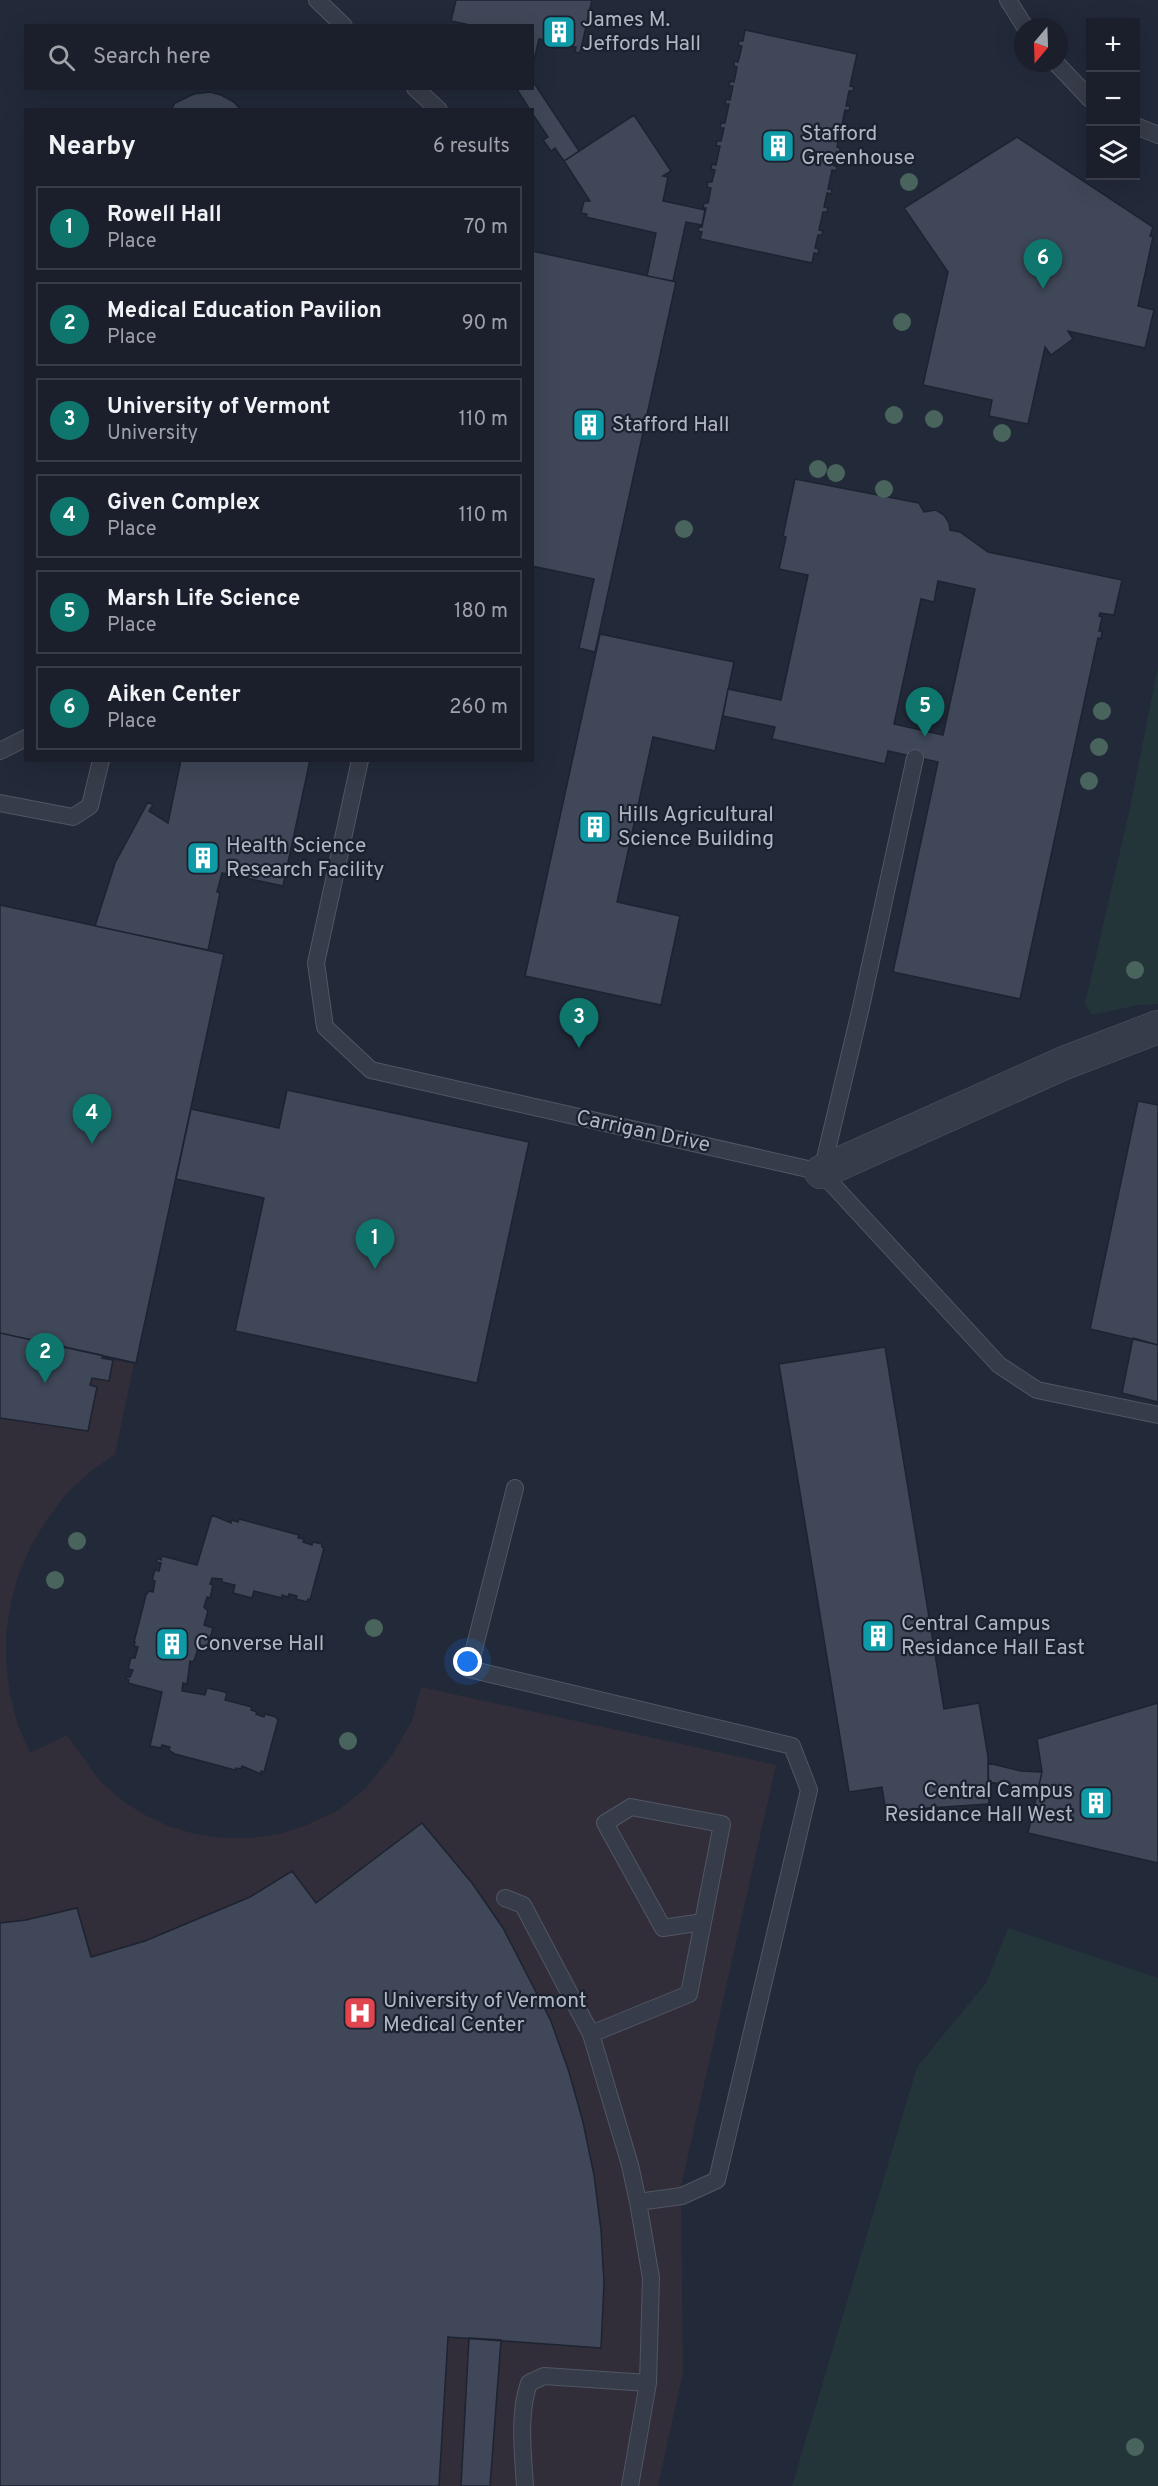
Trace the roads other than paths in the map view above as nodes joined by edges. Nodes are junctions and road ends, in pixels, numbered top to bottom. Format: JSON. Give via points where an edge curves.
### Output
{"nodes":[{"id":1,"x":317,"y":0,"type":"edge"},
{"id":2,"x":1008,"y":0,"type":"edge"},
{"id":3,"x":1019,"y":18,"type":"edge"},
{"id":4,"x":342,"y":24,"type":"edge"},
{"id":5,"x":1064,"y":72,"type":"edge"},
{"id":6,"x":417,"y":90,"type":"edge"},
{"id":7,"x":1086,"y":95,"type":"edge"},
{"id":8,"x":437,"y":108,"type":"edge"},
{"id":9,"x":1140,"y":128,"type":"edge"},
{"id":10,"x":1158,"y":135,"type":"edge"},
{"id":11,"x":24,"y":739,"type":"edge"},
{"id":12,"x":0,"y":751,"type":"edge"},
{"id":13,"x":915,"y":758,"type":"dead end"},
{"id":14,"x":101,"y":762,"type":"edge"},
{"id":15,"x":360,"y":762,"type":"edge"},
{"id":16,"x":0,"y":803,"type":"edge"},
{"id":17,"x":1158,"y":1027,"type":"edge"},
{"id":18,"x":821,"y":1172,"type":"junction"},
{"id":19,"x":1158,"y":1415,"type":"edge"},
{"id":20,"x":515,"y":1488,"type":"dead end"},
{"id":21,"x":506,"y":1899,"type":"dead end"},
{"id":22,"x":703,"y":1922,"type":"junction"},
{"id":23,"x":591,"y":2034,"type":"junction"},
{"id":24,"x":638,"y":2202,"type":"junction"},
{"id":25,"x":648,"y":2383,"type":"junction"},
{"id":26,"x":525,"y":2486,"type":"edge"},
{"id":27,"x":630,"y":2486,"type":"edge"}],
"edges":[{"from":1,"to":4,"type":"lane"},
{"from":2,"to":3,"type":"lane"},
{"from":5,"to":7,"type":"lane"},
{"from":6,"to":8,"type":"lane"},
{"from":9,"to":10,"type":"lane"},
{"from":11,"to":12,"type":"lane"},
{"from":13,"to":18,"type":"lane"},
{"from":14,"to":16,"type":"lane","via":[[90,806],[73,817]]},
{"from":15,"to":18,"type":"lane","name":"Carrigan Drive","via":[[316,963],[325,1027],[371,1070]]},
{"from":17,"to":18,"type":"street","via":[[1064,1063]]},
{"from":18,"to":19,"type":"lane","via":[[999,1365],[1036,1390]]},
{"from":20,"to":24,"type":"lane","via":[[469,1669],[792,1746],[809,1790],[717,2180],[682,2196]]},
{"from":21,"to":23,"type":"lane","via":[[524,1905]]},
{"from":22,"to":22,"type":"lane","via":[[722,1824],[631,1807],[605,1823],[663,1928]]},
{"from":22,"to":23,"type":"lane","via":[[689,1994]]},
{"from":23,"to":24,"type":"lane"},
{"from":24,"to":25,"type":"lane","via":[[651,2278]]},
{"from":25,"to":26,"type":"lane","via":[[544,2376],[529,2383],[522,2442]]},
{"from":25,"to":27,"type":"lane"}]}
